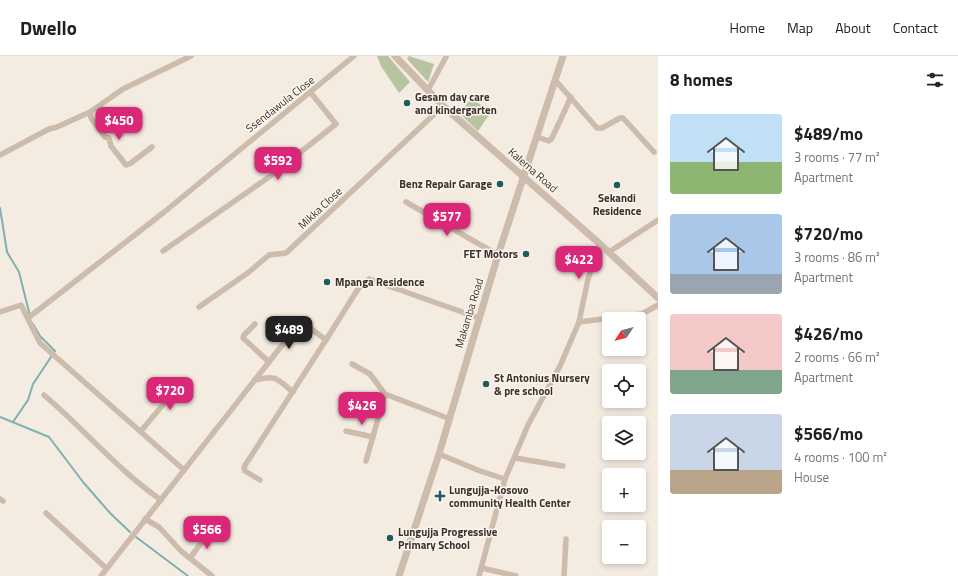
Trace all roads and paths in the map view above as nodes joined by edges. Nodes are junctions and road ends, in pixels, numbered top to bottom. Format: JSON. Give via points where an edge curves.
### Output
{"nodes":[{"id":1,"x":191,"y":56,"type":"edge"},
{"id":2,"x":354,"y":56,"type":"edge"},
{"id":3,"x":395,"y":56,"type":"edge"},
{"id":4,"x":446,"y":56,"type":"edge"},
{"id":5,"x":563,"y":56,"type":"edge"},
{"id":6,"x":556,"y":81,"type":"junction"},
{"id":7,"x":428,"y":90,"type":"junction"},
{"id":8,"x":311,"y":93,"type":"junction"},
{"id":9,"x":571,"y":97,"type":"junction"},
{"id":10,"x":443,"y":106,"type":"junction"},
{"id":11,"x":90,"y":112,"type":"junction"},
{"id":12,"x":538,"y":137,"type":"junction"},
{"id":13,"x":152,"y":147,"type":"dead end"},
{"id":14,"x":654,"y":152,"type":"dead end"},
{"id":15,"x":0,"y":155,"type":"edge"},
{"id":16,"x":524,"y":177,"type":"junction"},
{"id":17,"x":406,"y":202,"type":"dead end"},
{"id":18,"x":658,"y":220,"type":"edge"},
{"id":19,"x":600,"y":244,"type":"junction"},
{"id":20,"x":163,"y":251,"type":"dead end"},
{"id":21,"x":609,"y":252,"type":"junction"},
{"id":22,"x":498,"y":255,"type":"junction"},
{"id":23,"x":658,"y":298,"type":"edge"},
{"id":24,"x":658,"y":305,"type":"edge"},
{"id":25,"x":199,"y":307,"type":"dead end"},
{"id":26,"x":0,"y":312,"type":"edge"},
{"id":27,"x":28,"y":318,"type":"junction"},
{"id":28,"x":479,"y":318,"type":"junction"},
{"id":29,"x":579,"y":322,"type":"junction"},
{"id":30,"x":255,"y":324,"type":"dead end"},
{"id":31,"x":326,"y":340,"type":"junction"},
{"id":32,"x":269,"y":362,"type":"junction"},
{"id":33,"x":352,"y":364,"type":"dead end"},
{"id":34,"x":255,"y":380,"type":"junction"},
{"id":35,"x":189,"y":381,"type":"dead end"},
{"id":36,"x":293,"y":392,"type":"junction"},
{"id":37,"x":385,"y":394,"type":"junction"},
{"id":38,"x":44,"y":395,"type":"dead end"},
{"id":39,"x":450,"y":419,"type":"junction"},
{"id":40,"x":141,"y":431,"type":"junction"},
{"id":41,"x":346,"y":431,"type":"dead end"},
{"id":42,"x":373,"y":437,"type":"junction"},
{"id":43,"x":439,"y":454,"type":"junction"},
{"id":44,"x":515,"y":458,"type":"junction"},
{"id":45,"x":366,"y":461,"type":"dead end"},
{"id":46,"x":563,"y":466,"type":"dead end"},
{"id":47,"x":184,"y":470,"type":"junction"},
{"id":48,"x":505,"y":479,"type":"junction"},
{"id":49,"x":260,"y":480,"type":"dead end"},
{"id":50,"x":162,"y":500,"type":"junction"},
{"id":51,"x":46,"y":512,"type":"dead end"},
{"id":52,"x":145,"y":519,"type":"junction"},
{"id":53,"x":210,"y":531,"type":"dead end"},
{"id":54,"x":566,"y":539,"type":"dead end"},
{"id":55,"x":190,"y":558,"type":"junction"},
{"id":56,"x":106,"y":568,"type":"junction"},
{"id":57,"x":482,"y":568,"type":"junction"},
{"id":58,"x":101,"y":576,"type":"edge"},
{"id":59,"x":212,"y":576,"type":"edge"},
{"id":60,"x":399,"y":576,"type":"edge"},
{"id":61,"x":479,"y":576,"type":"edge"},
{"id":62,"x":516,"y":576,"type":"edge"},
{"id":63,"x":564,"y":576,"type":"edge"}],
"edges":[{"from":1,"to":11,"type":"street","via":[[141,79]]},
{"from":2,"to":8,"type":"street","name":"Ssendawula Close"},
{"from":3,"to":7,"type":"street","name":"Kalema Road"},
{"from":4,"to":7,"type":"street"},
{"from":5,"to":6,"type":"street","name":"Makamba Road"},
{"from":6,"to":9,"type":"street"},
{"from":6,"to":12,"type":"street","name":"Makamba Road"},
{"from":7,"to":10,"type":"street","name":"Kalema Road"},
{"from":8,"to":20,"type":"street","via":[[336,124],[270,177]]},
{"from":8,"to":27,"type":"street","name":"Ssendawula Close"},
{"from":9,"to":12,"type":"street","via":[[552,138],[549,141]]},
{"from":9,"to":14,"type":"street","via":[[599,129],[620,118],[624,119]]},
{"from":10,"to":16,"type":"street","name":"Kalema Road"},
{"from":10,"to":25,"type":"street","name":"Mikka Close","via":[[286,253],[269,255]]},
{"from":11,"to":13,"type":"street","via":[[90,118],[109,138],[111,146],[126,165]]},
{"from":11,"to":15,"type":"street","via":[[49,129]]},
{"from":12,"to":16,"type":"street","name":"Makamba Road"},
{"from":16,"to":19,"type":"street","name":"Kalema Road"},
{"from":16,"to":22,"type":"street","name":"Makamba Road"},
{"from":17,"to":22,"type":"street"},
{"from":18,"to":21,"type":"street"},
{"from":19,"to":21,"type":"street","name":"Kalema Road"},
{"from":19,"to":29,"type":"street","via":[[588,279]]},
{"from":21,"to":23,"type":"street","name":"Kalema Road"},
{"from":22,"to":28,"type":"street","name":"Makamba Road"},
{"from":24,"to":29,"type":"street","via":[[642,314]]},
{"from":26,"to":27,"type":"street","via":[[21,305]]},
{"from":27,"to":40,"type":"street","via":[[40,343]]},
{"from":28,"to":31,"type":"street","via":[[369,279],[358,289]]},
{"from":28,"to":39,"type":"street","name":"Makamba Road"},
{"from":29,"to":44,"type":"street"},
{"from":30,"to":32,"type":"street","via":[[243,338]]},
{"from":31,"to":32,"type":"street","via":[[301,321]]},
{"from":31,"to":36,"type":"street"},
{"from":32,"to":34,"type":"street"},
{"from":33,"to":37,"type":"street","via":[[370,374]]},
{"from":34,"to":36,"type":"street","via":[[271,376]]},
{"from":34,"to":47,"type":"street"},
{"from":35,"to":40,"type":"street","via":[[166,401]]},
{"from":36,"to":49,"type":"street","via":[[244,469]]},
{"from":37,"to":39,"type":"street"},
{"from":37,"to":42,"type":"street"},
{"from":38,"to":50,"type":"street","via":[[136,481]]},
{"from":39,"to":43,"type":"street","name":"Makamba Road"},
{"from":40,"to":47,"type":"street"},
{"from":41,"to":42,"type":"street"},
{"from":42,"to":45,"type":"street"},
{"from":43,"to":48,"type":"street"},
{"from":43,"to":60,"type":"street","name":"Makamba Road"},
{"from":44,"to":46,"type":"street"},
{"from":44,"to":48,"type":"street"},
{"from":47,"to":50,"type":"street"},
{"from":48,"to":57,"type":"street"},
{"from":50,"to":52,"type":"street"},
{"from":51,"to":56,"type":"street"},
{"from":52,"to":55,"type":"street","via":[[159,527]]},
{"from":52,"to":56,"type":"street"},
{"from":53,"to":55,"type":"street"},
{"from":54,"to":63,"type":"street"},
{"from":55,"to":59,"type":"street"},
{"from":56,"to":58,"type":"street"},
{"from":57,"to":61,"type":"street"},
{"from":57,"to":62,"type":"street"}]}
